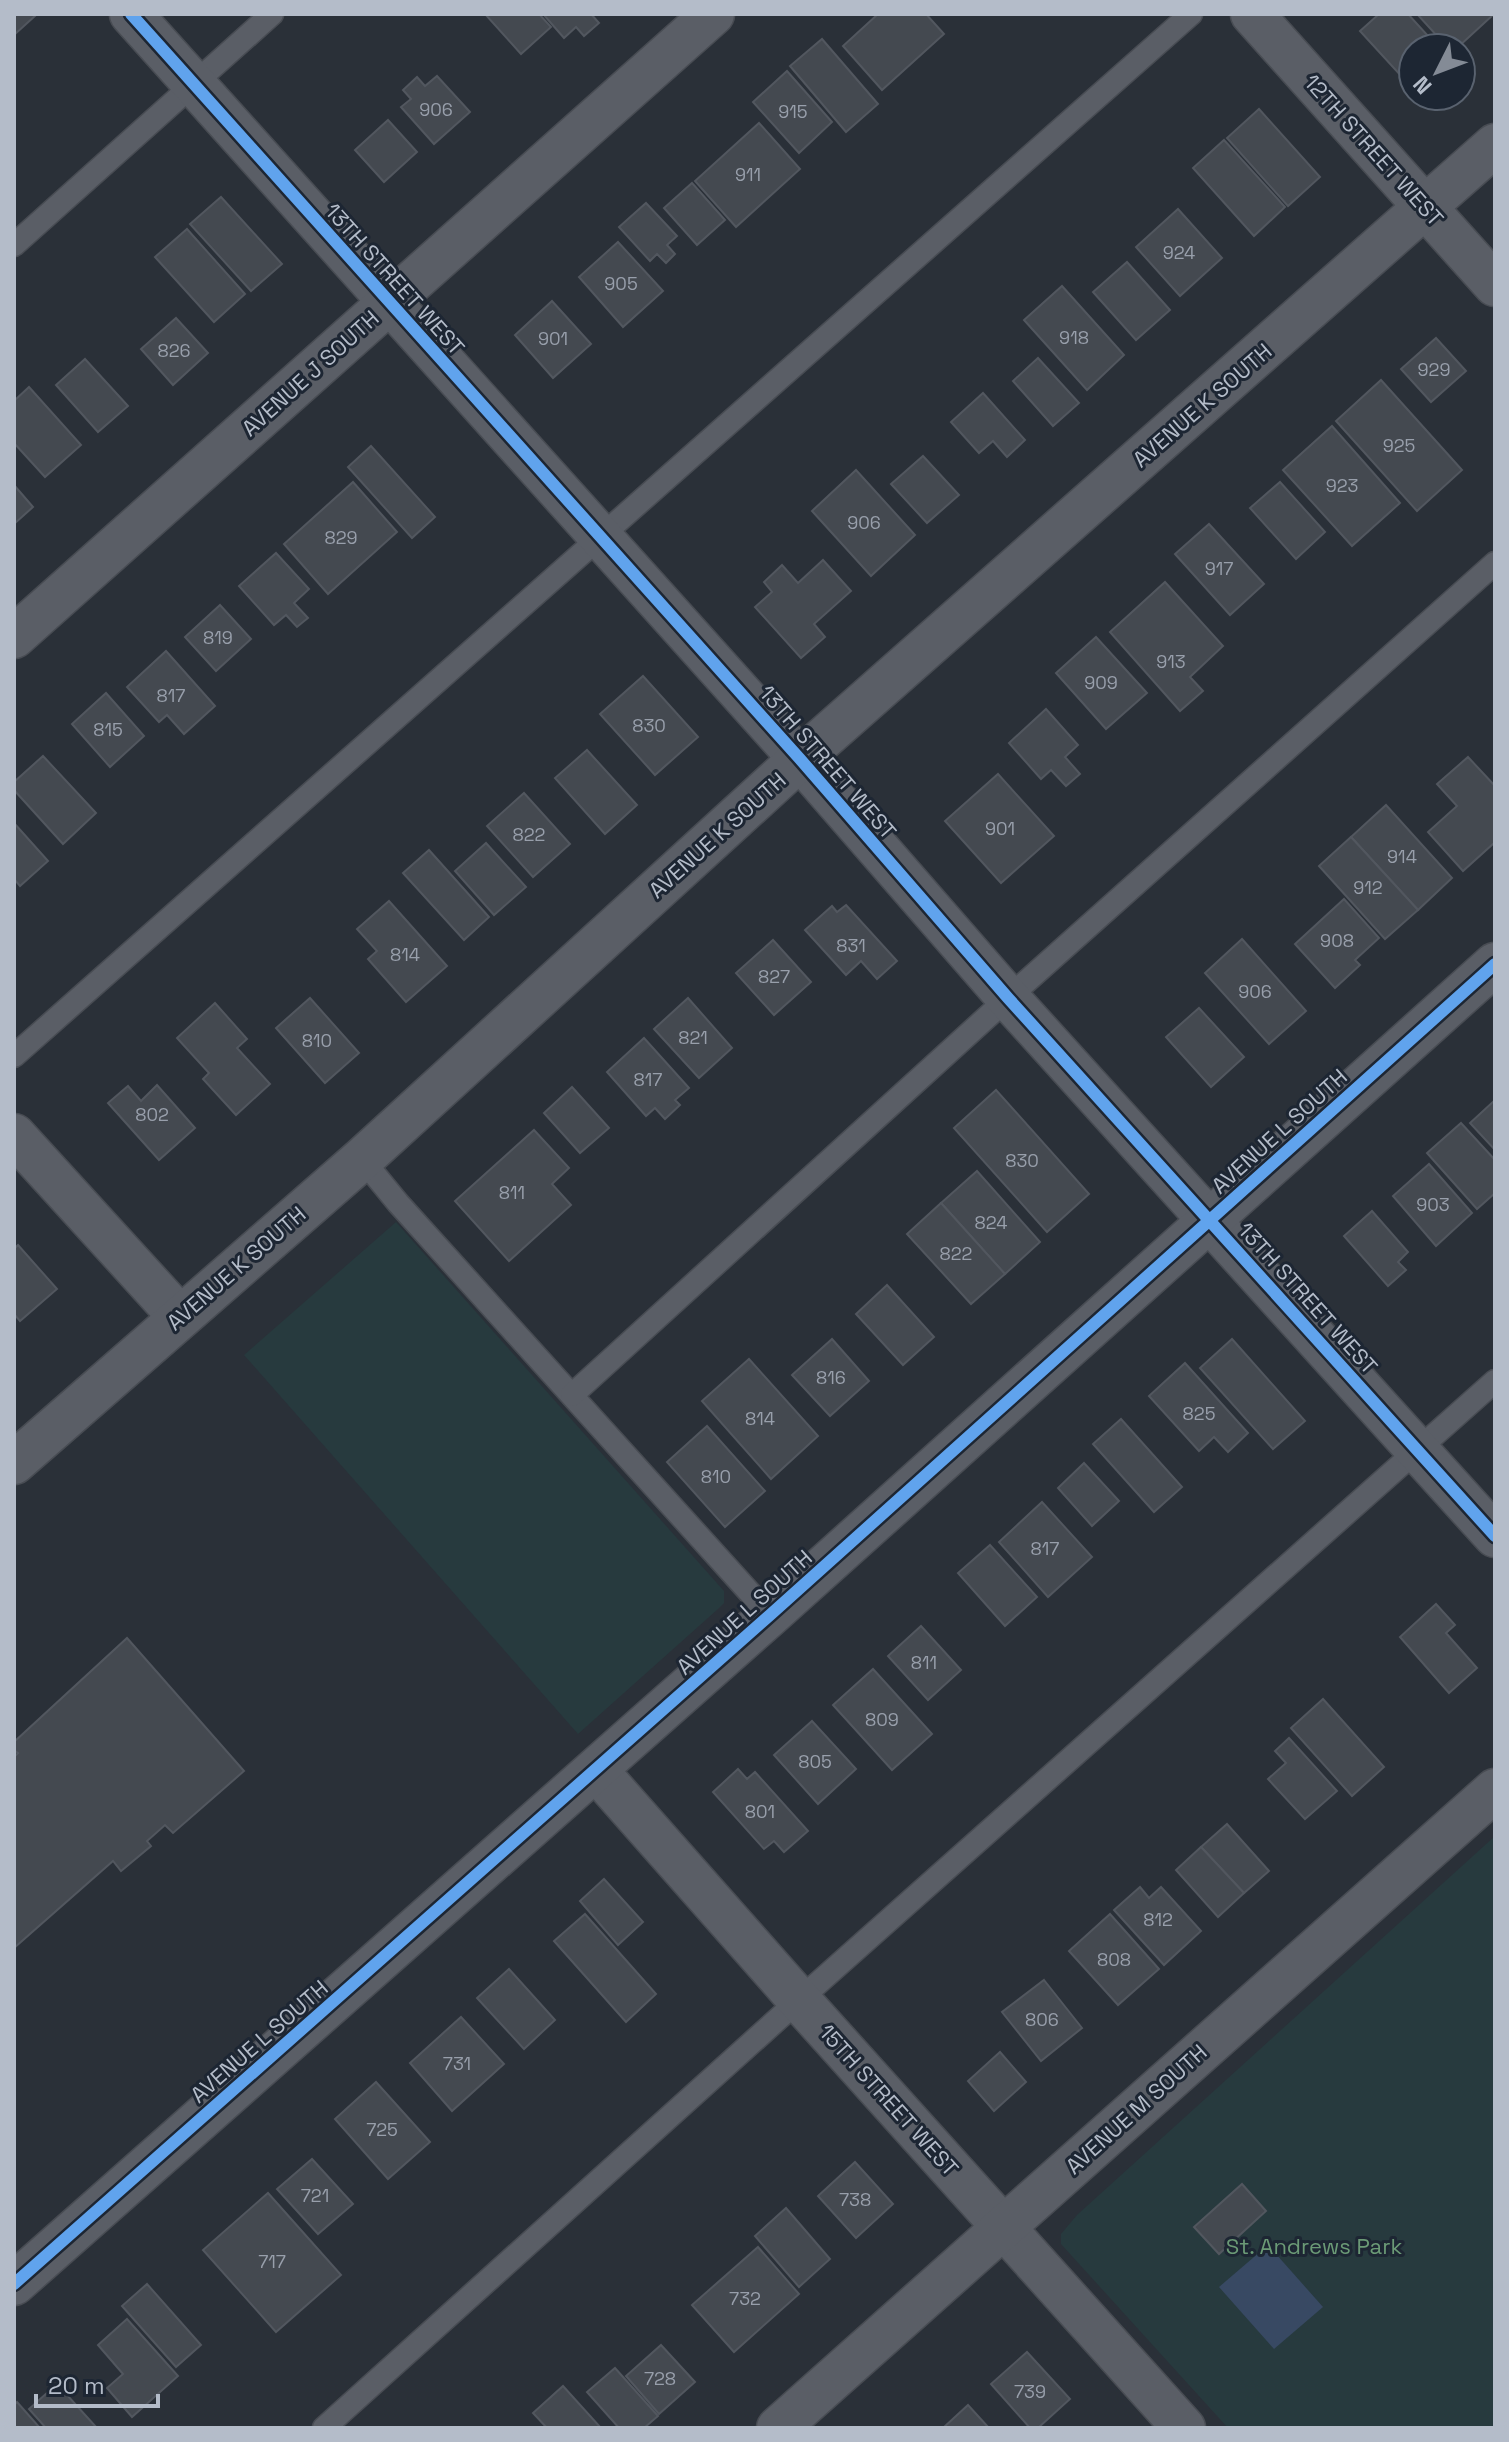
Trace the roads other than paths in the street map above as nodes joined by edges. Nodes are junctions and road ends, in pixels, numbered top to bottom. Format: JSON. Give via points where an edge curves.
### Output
{"nodes":[{"id":1,"x":131,"y":14,"type":"edge"},
{"id":2,"x":272,"y":14,"type":"edge"},
{"id":3,"x":713,"y":14,"type":"edge"},
{"id":4,"x":1191,"y":14,"type":"edge"},
{"id":5,"x":1252,"y":14,"type":"edge"},
{"id":6,"x":194,"y":85,"type":"junction"},
{"id":7,"x":1495,"y":145,"type":"edge"},
{"id":8,"x":1426,"y":207,"type":"junction"},
{"id":9,"x":14,"y":245,"type":"edge"},
{"id":10,"x":1495,"y":285,"type":"edge"},
{"id":11,"x":390,"y":302,"type":"junction"},
{"id":12,"x":600,"y":537,"type":"junction"},
{"id":13,"x":1495,"y":563,"type":"edge"},
{"id":14,"x":14,"y":637,"type":"edge"},
{"id":15,"x":800,"y":759,"type":"junction"},
{"id":16,"x":1495,"y":964,"type":"edge"},
{"id":17,"x":1008,"y":998,"type":"junction"},
{"id":18,"x":14,"y":1056,"type":"edge"},
{"id":19,"x":14,"y":1135,"type":"edge"},
{"id":20,"x":362,"y":1159,"type":"junction"},
{"id":21,"x":1210,"y":1220,"type":"junction"},
{"id":22,"x":180,"y":1317,"type":"junction"},
{"id":23,"x":1495,"y":1381,"type":"edge"},
{"id":24,"x":572,"y":1395,"type":"junction"},
{"id":25,"x":1417,"y":1450,"type":"junction"},
{"id":26,"x":14,"y":1463,"type":"edge"},
{"id":27,"x":1495,"y":1536,"type":"edge"},
{"id":28,"x":770,"y":1615,"type":"junction"},
{"id":29,"x":596,"y":1770,"type":"junction"},
{"id":30,"x":1495,"y":1790,"type":"edge"},
{"id":31,"x":799,"y":2000,"type":"junction"},
{"id":32,"x":1004,"y":2227,"type":"junction"},
{"id":33,"x":14,"y":2284,"type":"edge"},
{"id":34,"x":324,"y":2428,"type":"edge"},
{"id":35,"x":778,"y":2428,"type":"edge"},
{"id":36,"x":1184,"y":2428,"type":"edge"}],
"edges":[{"from":1,"to":6,"type":"street","name":"13TH STREET WEST"},
{"from":2,"to":6,"type":"lane"},
{"from":3,"to":11,"type":"street","name":"AVENUE J SOUTH"},
{"from":4,"to":12,"type":"lane"},
{"from":5,"to":8,"type":"street","name":"12TH STREET WEST"},
{"from":6,"to":9,"type":"lane"},
{"from":6,"to":11,"type":"street","name":"13TH STREET WEST"},
{"from":7,"to":8,"type":"street","name":"AVENUE K SOUTH"},
{"from":8,"to":10,"type":"street","name":"12TH STREET WEST"},
{"from":8,"to":15,"type":"street","name":"AVENUE K SOUTH"},
{"from":11,"to":12,"type":"street","name":"13TH STREET WEST"},
{"from":11,"to":14,"type":"street","name":"AVENUE J SOUTH"},
{"from":12,"to":15,"type":"street","name":"13TH STREET WEST"},
{"from":12,"to":18,"type":"lane"},
{"from":13,"to":17,"type":"lane"},
{"from":15,"to":17,"type":"street","name":"13TH STREET WEST"},
{"from":15,"to":20,"type":"street","name":"AVENUE K SOUTH"},
{"from":16,"to":21,"type":"street","name":"AVENUE L SOUTH"},
{"from":17,"to":21,"type":"street","name":"13TH STREET WEST"},
{"from":17,"to":24,"type":"lane"},
{"from":19,"to":22,"type":"street"},
{"from":20,"to":22,"type":"street","name":"AVENUE K SOUTH"},
{"from":20,"to":24,"type":"lane"},
{"from":21,"to":25,"type":"street","name":"13TH STREET WEST"},
{"from":21,"to":28,"type":"street","name":"AVENUE L SOUTH"},
{"from":22,"to":26,"type":"street","name":"AVENUE K SOUTH"},
{"from":23,"to":25,"type":"lane"},
{"from":24,"to":28,"type":"lane"},
{"from":25,"to":27,"type":"street","name":"13TH STREET WEST"},
{"from":25,"to":31,"type":"lane"},
{"from":28,"to":29,"type":"street","name":"AVENUE L SOUTH"},
{"from":29,"to":31,"type":"street","name":"15TH STREET WEST"},
{"from":29,"to":33,"type":"street","name":"AVENUE L SOUTH"},
{"from":30,"to":32,"type":"street","name":"AVENUE M SOUTH"},
{"from":31,"to":32,"type":"street","name":"15TH STREET WEST"},
{"from":31,"to":34,"type":"lane"},
{"from":32,"to":35,"type":"street","name":"AVENUE M SOUTH"},
{"from":32,"to":36,"type":"street","name":"15TH STREET WEST"}]}
